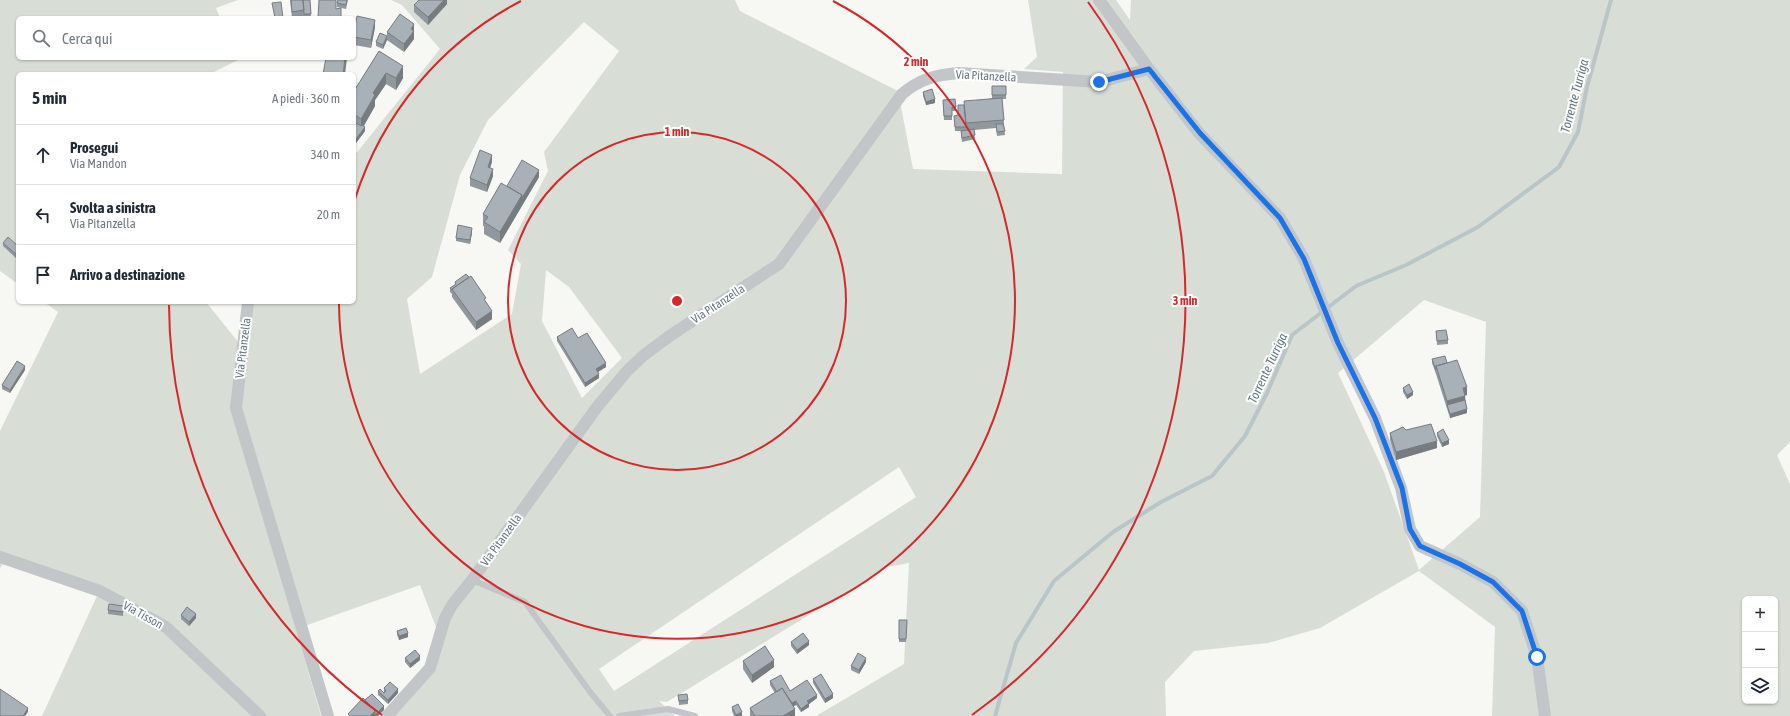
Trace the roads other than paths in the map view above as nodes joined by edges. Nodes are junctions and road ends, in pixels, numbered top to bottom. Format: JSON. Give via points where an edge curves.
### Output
{"nodes":[{"id":1,"x":1099,"y":0,"type":"edge"},
{"id":2,"x":1149,"y":69,"type":"junction"},
{"id":3,"x":248,"y":304,"type":"edge"},
{"id":4,"x":0,"y":556,"type":"edge"},
{"id":5,"x":472,"y":580,"type":"junction"},
{"id":6,"x":260,"y":716,"type":"edge"},
{"id":7,"x":328,"y":716,"type":"edge"},
{"id":8,"x":387,"y":716,"type":"edge"},
{"id":9,"x":610,"y":716,"type":"edge"},
{"id":10,"x":619,"y":716,"type":"edge"},
{"id":11,"x":695,"y":716,"type":"edge"},
{"id":12,"x":1545,"y":716,"type":"edge"}],
"edges":[{"from":1,"to":2,"type":"street"},
{"from":2,"to":5,"type":"street","name":"Via Pitanzella","via":[[1099,82],[958,73],[928,78],[914,84],[902,94],[779,264],[671,335],[627,371],[597,407]]},
{"from":2,"to":12,"type":"street","via":[[1200,133],[1280,218],[1304,259],[1338,343],[1375,418],[1402,488],[1410,529],[1420,546],[1493,582],[1522,611],[1537,657]]},
{"from":3,"to":7,"type":"street","name":"Via Pitanzella","via":[[236,408]]},
{"from":4,"to":6,"type":"street","name":"Via Tisson","via":[[100,591],[166,627]]},
{"from":5,"to":8,"type":"street","name":"Via Pitanzella","via":[[445,618],[430,668]]},
{"from":5,"to":9,"type":"lane","via":[[525,602]]},
{"from":10,"to":11,"type":"lane","via":[[668,709]]}]}
